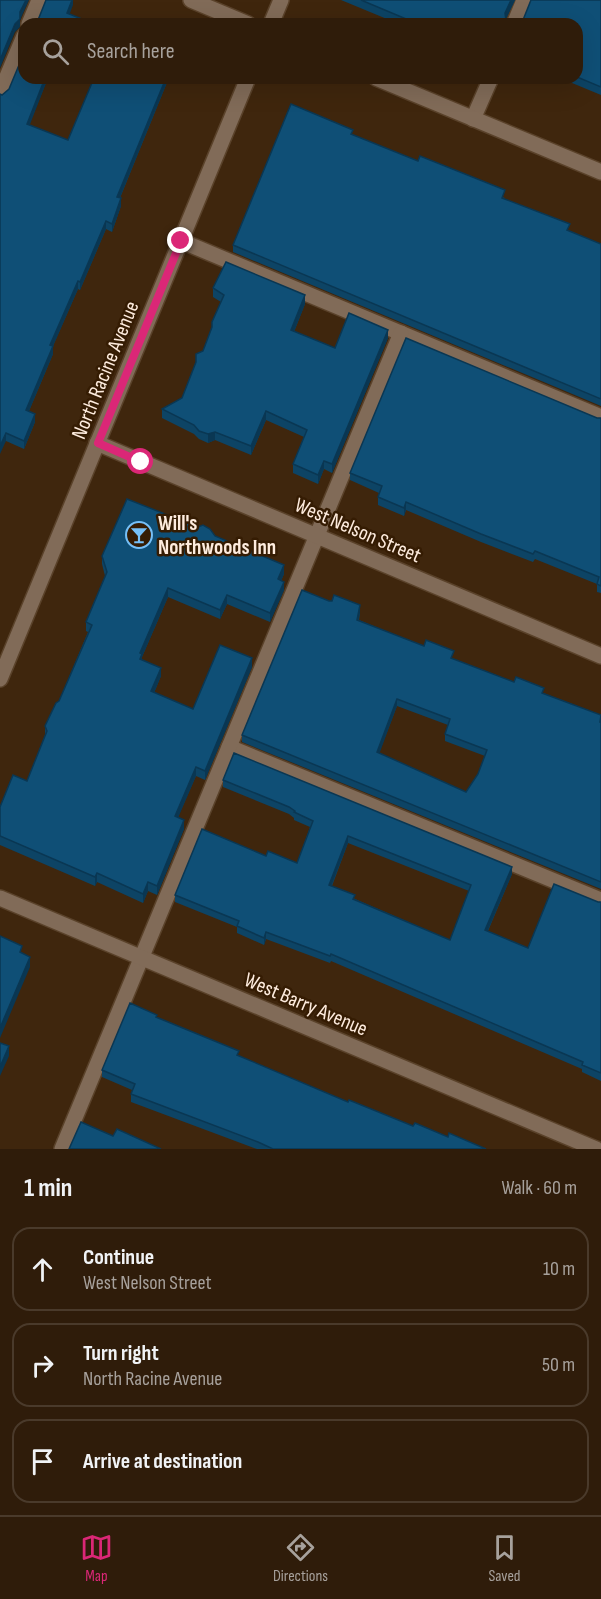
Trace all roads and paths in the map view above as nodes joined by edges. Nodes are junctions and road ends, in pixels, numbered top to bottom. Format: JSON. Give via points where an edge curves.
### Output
{"nodes":[{"id":1,"x":39,"y":0,"type":"edge"},
{"id":2,"x":191,"y":0,"type":"edge"},
{"id":3,"x":281,"y":0,"type":"edge"},
{"id":4,"x":524,"y":0,"type":"edge"},
{"id":5,"x":32,"y":18,"type":"edge"},
{"id":6,"x":234,"y":18,"type":"edge"},
{"id":7,"x":274,"y":18,"type":"edge"},
{"id":8,"x":516,"y":18,"type":"edge"},
{"id":9,"x":18,"y":50,"type":"edge"},
{"id":10,"x":246,"y":84,"type":"edge"},
{"id":11,"x":390,"y":84,"type":"edge"},
{"id":12,"x":488,"y":84,"type":"edge"},
{"id":13,"x":0,"y":93,"type":"edge"},
{"id":14,"x":473,"y":119,"type":"junction"},
{"id":15,"x":601,"y":172,"type":"edge"},
{"id":16,"x":181,"y":241,"type":"junction"},
{"id":17,"x":401,"y":333,"type":"junction"},
{"id":18,"x":601,"y":417,"type":"edge"},
{"id":19,"x":98,"y":443,"type":"junction"},
{"id":20,"x":317,"y":536,"type":"junction"},
{"id":21,"x":601,"y":656,"type":"edge"},
{"id":22,"x":0,"y":679,"type":"edge"},
{"id":23,"x":229,"y":747,"type":"junction"},
{"id":24,"x":0,"y":898,"type":"edge"},
{"id":25,"x":601,"y":900,"type":"edge"},
{"id":26,"x":142,"y":958,"type":"junction"},
{"id":27,"x":62,"y":1149,"type":"edge"},
{"id":28,"x":596,"y":1149,"type":"edge"}],
"edges":[{"from":1,"to":5,"type":"street"},
{"from":2,"to":6,"type":"street"},
{"from":3,"to":7,"type":"street"},
{"from":4,"to":8,"type":"street"},
{"from":9,"to":13,"type":"street"},
{"from":10,"to":16,"type":"street","name":"North Racine Avenue"},
{"from":11,"to":14,"type":"street"},
{"from":12,"to":14,"type":"street"},
{"from":14,"to":15,"type":"street"},
{"from":16,"to":17,"type":"street"},
{"from":16,"to":19,"type":"street","name":"North Racine Avenue"},
{"from":17,"to":18,"type":"street"},
{"from":17,"to":20,"type":"street"},
{"from":19,"to":20,"type":"street","name":"West Nelson Street"},
{"from":19,"to":22,"type":"street","name":"North Racine Avenue"},
{"from":20,"to":21,"type":"street","name":"West Nelson Street"},
{"from":20,"to":23,"type":"street"},
{"from":23,"to":25,"type":"street"},
{"from":23,"to":26,"type":"street"},
{"from":24,"to":26,"type":"street","name":"West Barry Avenue"},
{"from":26,"to":27,"type":"street"},
{"from":26,"to":28,"type":"street","name":"West Barry Avenue"}]}
